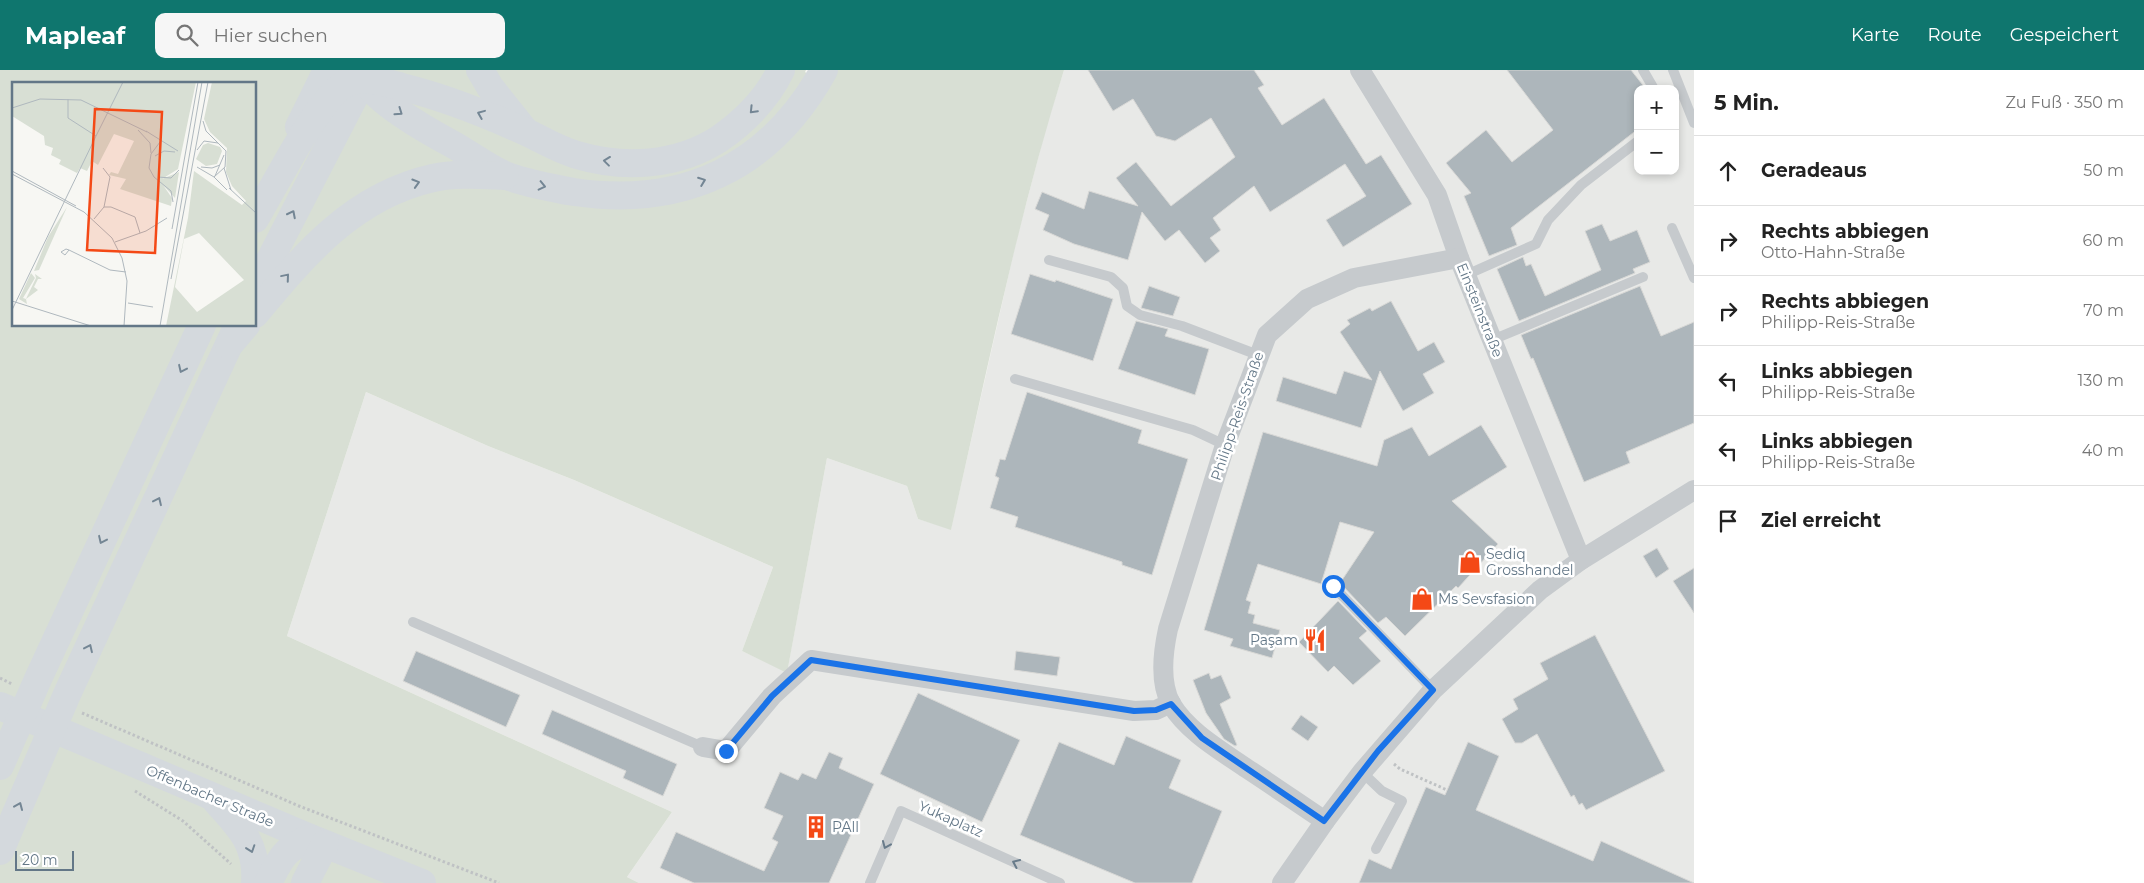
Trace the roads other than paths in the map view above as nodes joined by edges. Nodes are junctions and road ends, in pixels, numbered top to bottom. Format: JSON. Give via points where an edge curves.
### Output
{"nodes":[{"id":1,"x":327,"y":70,"type":"edge"},
{"id":2,"x":480,"y":70,"type":"edge"},
{"id":3,"x":781,"y":70,"type":"edge"},
{"id":4,"x":824,"y":70,"type":"edge"},
{"id":5,"x":1360,"y":70,"type":"edge"},
{"id":6,"x":1643,"y":70,"type":"edge"},
{"id":7,"x":1673,"y":70,"type":"edge"},
{"id":8,"x":364,"y":73,"type":"edge"},
{"id":9,"x":1652,"y":85,"type":"edge"},
{"id":10,"x":1694,"y":123,"type":"edge"},
{"id":11,"x":526,"y":132,"type":"junction"},
{"id":12,"x":1634,"y":144,"type":"edge"},
{"id":13,"x":505,"y":176,"type":"junction"},
{"id":14,"x":256,"y":213,"type":"edge"},
{"id":15,"x":256,"y":218,"type":"edge"},
{"id":16,"x":1672,"y":228,"type":"dead end"},
{"id":17,"x":1049,"y":260,"type":"dead end"},
{"id":18,"x":1462,"y":266,"type":"junction"},
{"id":19,"x":1643,"y":277,"type":"dead end"},
{"id":20,"x":1694,"y":278,"type":"edge"},
{"id":21,"x":256,"y":287,"type":"edge"},
{"id":22,"x":256,"y":313,"type":"edge"},
{"id":23,"x":202,"y":326,"type":"edge"},
{"id":24,"x":238,"y":332,"type":"edge"},
{"id":25,"x":1492,"y":340,"type":"junction"},
{"id":26,"x":1258,"y":354,"type":"junction"},
{"id":27,"x":1015,"y":378,"type":"dead end"},
{"id":28,"x":1225,"y":444,"type":"junction"},
{"id":29,"x":1694,"y":490,"type":"edge"},
{"id":30,"x":1582,"y":560,"type":"junction"},
{"id":31,"x":1333,"y":586,"type":"dead end"},
{"id":32,"x":413,"y":622,"type":"dead end"},
{"id":33,"x":1433,"y":690,"type":"junction"},
{"id":34,"x":1171,"y":704,"type":"junction"},
{"id":35,"x":0,"y":706,"type":"edge"},
{"id":36,"x":703,"y":747,"type":"joint"},
{"id":37,"x":5,"y":755,"type":"edge"},
{"id":38,"x":1362,"y":772,"type":"junction"},
{"id":39,"x":212,"y":796,"type":"junction"},
{"id":40,"x":1324,"y":821,"type":"junction"},
{"id":41,"x":324,"y":844,"type":"junction"},
{"id":42,"x":1376,"y":848,"type":"dead end"},
{"id":43,"x":0,"y":851,"type":"edge"},
{"id":44,"x":255,"y":883,"type":"edge"},
{"id":45,"x":268,"y":883,"type":"edge"},
{"id":46,"x":305,"y":883,"type":"edge"},
{"id":47,"x":422,"y":883,"type":"edge"},
{"id":48,"x":870,"y":883,"type":"edge"},
{"id":49,"x":1060,"y":883,"type":"edge"},
{"id":50,"x":1282,"y":883,"type":"edge"}],
"edges":[{"from":1,"to":14,"type":"main road"},
{"from":2,"to":11,"type":"main road"},
{"from":3,"to":11,"type":"main road","one_way":true,"via":[[768,93],[748,116],[708,146],[685,156],[659,162],[604,161],[576,155]]},
{"from":13,"to":4,"type":"main road","one_way":true,"via":[[546,187],[603,195],[641,195],[692,185],[735,165],[767,142],[796,112]]},
{"from":5,"to":18,"type":"street","name":"Einsteinstraße","via":[[1437,195]]},
{"from":6,"to":9,"type":"lane"},
{"from":7,"to":10,"type":"lane"},
{"from":11,"to":8,"type":"main road","one_way":true},
{"from":8,"to":13,"type":"main road","one_way":true,"via":[[390,105],[416,124]]},
{"from":8,"to":15,"type":"main road","via":[[336,89],[326,100]]},
{"from":21,"to":8,"type":"main road","one_way":true},
{"from":12,"to":18,"type":"lane","via":[[1581,185],[1548,220],[1536,244]]},
{"from":22,"to":13,"type":"main road","one_way":true,"via":[[326,234],[372,202],[434,178]]},
{"from":16,"to":20,"type":"lane"},
{"from":17,"to":26,"type":"lane","via":[[1111,278],[1123,288],[1127,306],[1140,315],[1182,326]]},
{"from":18,"to":25,"type":"street","name":"Einsteinstraße"},
{"from":18,"to":26,"type":"street","name":"Philipp-Reis-Straße","via":[[1354,278],[1307,299],[1267,334]]},
{"from":19,"to":25,"type":"lane"},
{"from":23,"to":37,"type":"main road","one_way":true,"via":[[28,683]]},
{"from":43,"to":24,"type":"main road","one_way":true,"via":[[40,756],[75,703]]},
{"from":25,"to":30,"type":"street","name":"Einsteinstraße"},
{"from":26,"to":28,"type":"street","name":"Philipp-Reis-Straße"},
{"from":27,"to":28,"type":"lane","via":[[1193,430]]},
{"from":28,"to":34,"type":"street","name":"Philipp-Reis-Straße","via":[[1163,652],[1166,688]]},
{"from":29,"to":30,"type":"street"},
{"from":30,"to":33,"type":"street","via":[[1540,590]]},
{"from":31,"to":33,"type":"lane"},
{"from":32,"to":36,"type":"lane"},
{"from":33,"to":38,"type":"street"},
{"from":34,"to":36,"type":"street","via":[[1156,710],[1134,711],[811,660],[772,696],[726,751]]},
{"from":34,"to":40,"type":"street","name":"Philipp-Reis-Straße","via":[[1202,738]]},
{"from":35,"to":39,"type":"main road","name":"Offenbacher Straße"},
{"from":38,"to":40,"type":"street"},
{"from":38,"to":42,"type":"lane","via":[[1382,791],[1402,802]]},
{"from":39,"to":41,"type":"main road","name":"Offenbacher Straße"},
{"from":39,"to":44,"type":"main road","one_way":true,"via":[[247,839],[253,855]]},
{"from":40,"to":50,"type":"street"},
{"from":41,"to":45,"type":"main road","via":[[294,845],[286,851]]},
{"from":41,"to":46,"type":"main road"},
{"from":41,"to":47,"type":"main road","name":"Offenbacher Straße"},
{"from":49,"to":48,"type":"lane","name":"Yukaplatz","one_way":true,"via":[[901,811]]}]}
